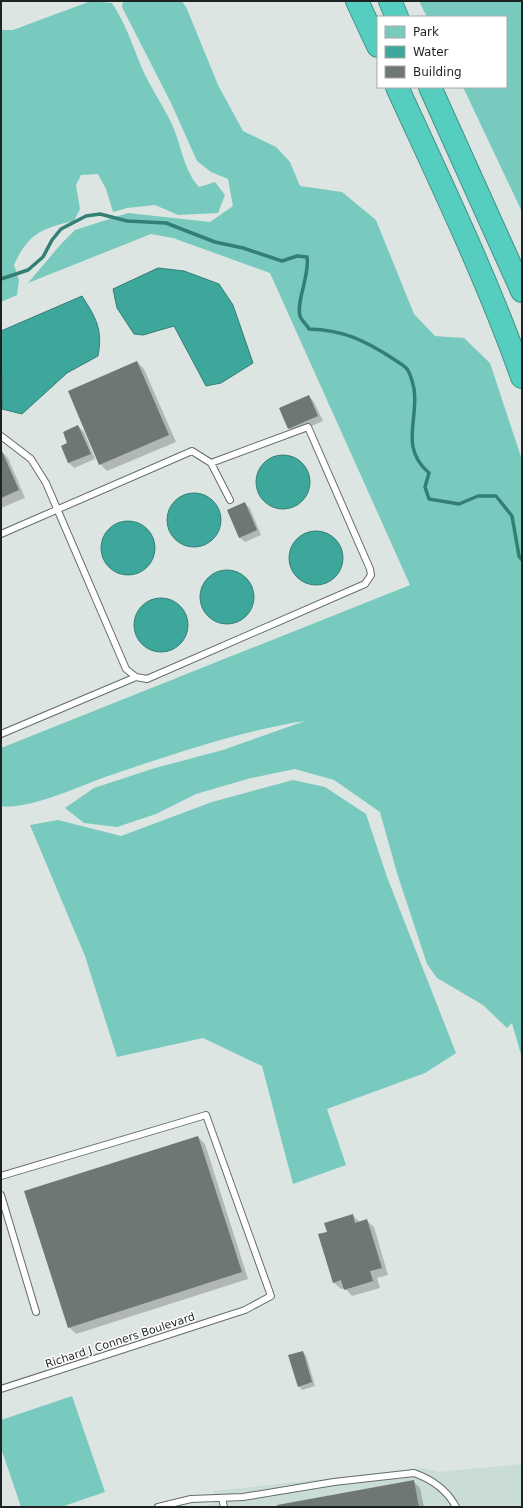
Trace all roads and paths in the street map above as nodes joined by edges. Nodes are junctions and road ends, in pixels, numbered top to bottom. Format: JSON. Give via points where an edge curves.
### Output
{"nodes":[{"id":1,"x":357,"y":1,"type":"edge"},
{"id":2,"x":390,"y":1,"type":"edge"},
{"id":3,"x":397,"y":16,"type":"edge"},
{"id":4,"x":377,"y":44,"type":"edge"},
{"id":5,"x":397,"y":88,"type":"edge"},
{"id":6,"x":430,"y":88,"type":"edge"},
{"id":7,"x":522,"y":290,"type":"edge"},
{"id":8,"x":522,"y":377,"type":"edge"},
{"id":9,"x":1,"y":436,"type":"edge"},
{"id":10,"x":211,"y":462,"type":"junction"},
{"id":11,"x":230,"y":500,"type":"dead end"},
{"id":12,"x":57,"y":512,"type":"junction"},
{"id":13,"x":1,"y":534,"type":"edge"},
{"id":14,"x":136,"y":677,"type":"junction"},
{"id":15,"x":1,"y":734,"type":"edge"},
{"id":16,"x":1,"y":1176,"type":"edge"},
{"id":17,"x":1,"y":1195,"type":"edge"},
{"id":18,"x":36,"y":1312,"type":"dead end"},
{"id":19,"x":1,"y":1389,"type":"edge"},
{"id":20,"x":222,"y":1498,"type":"junction"},
{"id":21,"x":158,"y":1507,"type":"edge"},
{"id":22,"x":224,"y":1507,"type":"edge"},
{"id":23,"x":456,"y":1507,"type":"edge"}],
"edges":[{"from":1,"to":4,"type":"highway"},
{"from":2,"to":3,"type":"highway"},
{"from":5,"to":8,"type":"highway","via":[[471,248]]},
{"from":6,"to":7,"type":"highway"},
{"from":9,"to":12,"type":"lane","via":[[31,459],[46,483]]},
{"from":10,"to":11,"type":"lane"},
{"from":10,"to":12,"type":"lane","via":[[192,451]]},
{"from":10,"to":14,"type":"lane","via":[[308,427],[371,575],[365,584],[147,678]]},
{"from":12,"to":13,"type":"lane"},
{"from":12,"to":14,"type":"lane","via":[[126,669]]},
{"from":14,"to":15,"type":"lane"},
{"from":16,"to":19,"type":"lane","name":"Richard J Conners Boulevard","via":[[206,1115],[272,1296],[245,1310]]},
{"from":17,"to":18,"type":"lane"},
{"from":20,"to":21,"type":"lane","via":[[191,1499]]},
{"from":20,"to":22,"type":"lane"},
{"from":20,"to":23,"type":"lane","via":[[414,1473],[441,1488]]}]}
